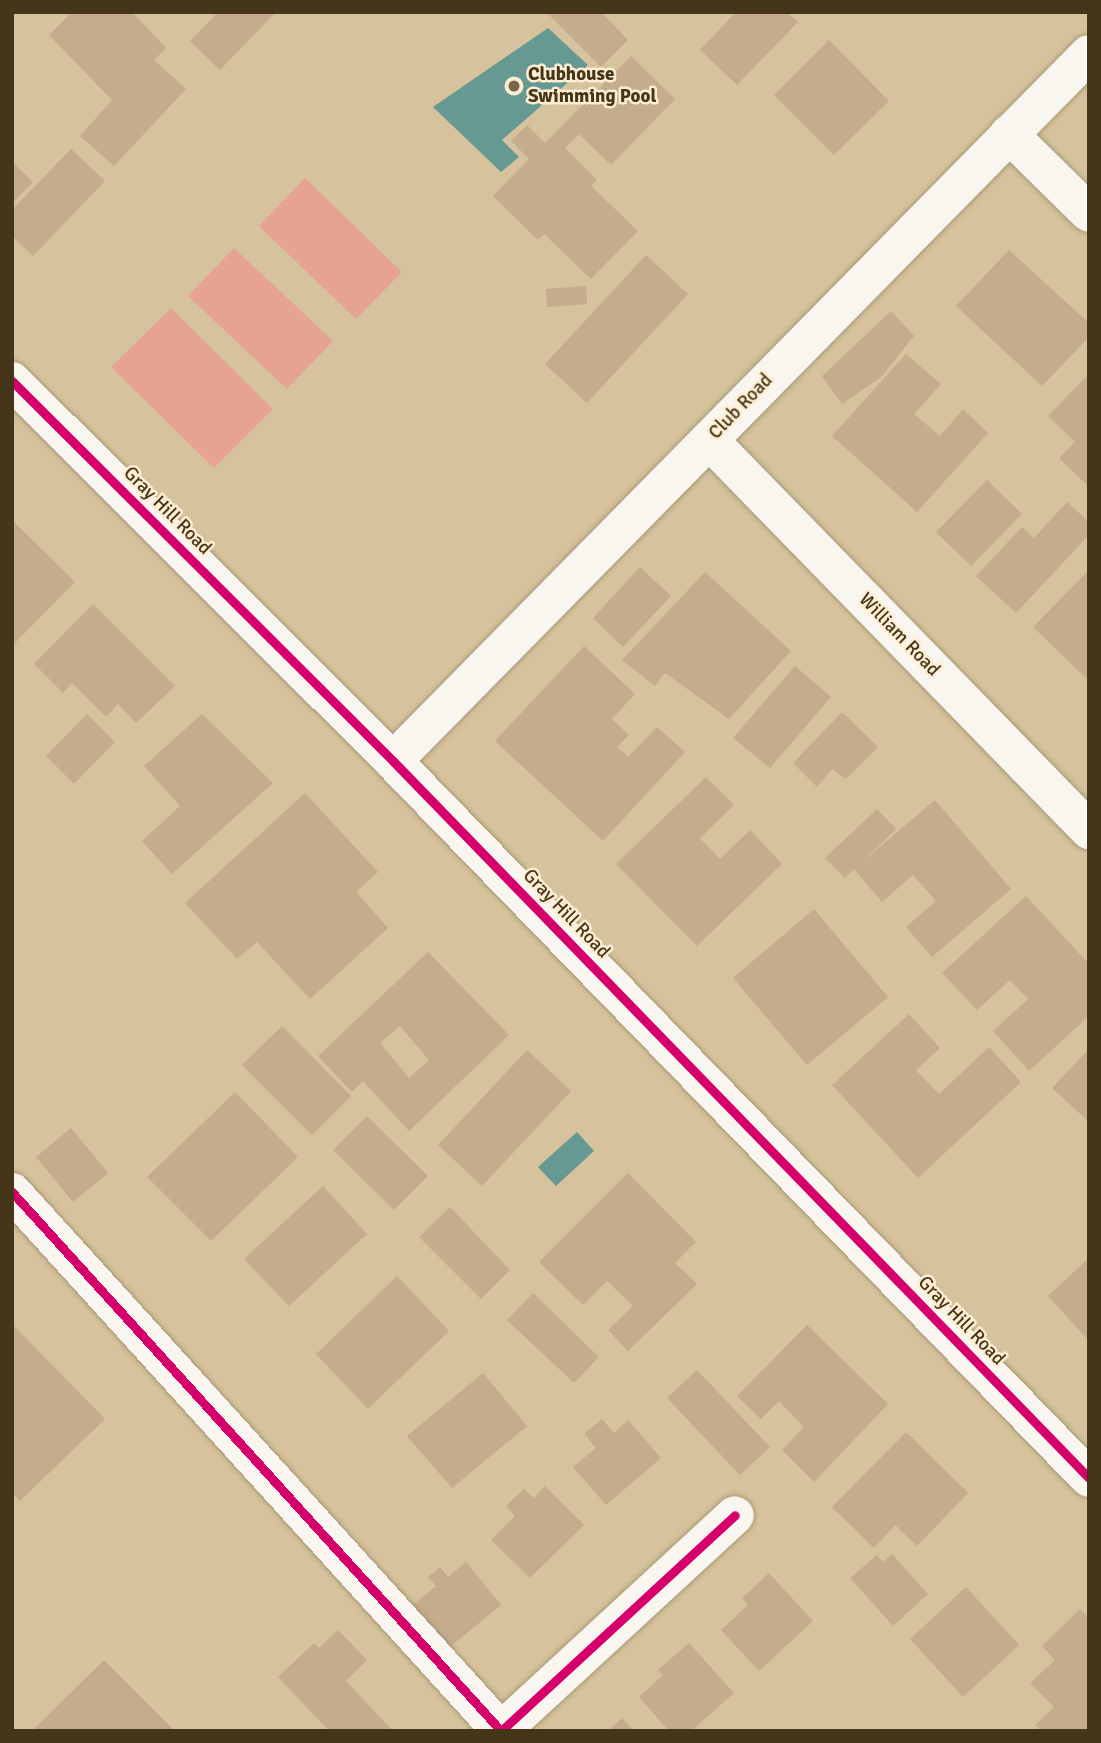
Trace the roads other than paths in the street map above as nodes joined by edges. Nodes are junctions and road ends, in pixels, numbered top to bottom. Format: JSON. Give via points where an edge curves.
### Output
{"nodes":[{"id":1,"x":1089,"y":54,"type":"edge"},
{"id":2,"x":1009,"y":134,"type":"junction"},
{"id":3,"x":1089,"y":213,"type":"edge"},
{"id":4,"x":12,"y":381,"type":"edge"},
{"id":5,"x":709,"y":440,"type":"junction"},
{"id":6,"x":393,"y":761,"type":"junction"},
{"id":7,"x":1089,"y":830,"type":"edge"},
{"id":8,"x":12,"y":1192,"type":"edge"},
{"id":9,"x":1089,"y":1478,"type":"edge"},
{"id":10,"x":735,"y":1514,"type":"dead end"}],
"edges":[{"from":1,"to":2,"type":"street","name":"Club Road"},
{"from":2,"to":3,"type":"street"},
{"from":2,"to":5,"type":"street","name":"Club Road"},
{"from":4,"to":6,"type":"street","name":"Gray Hill Road"},
{"from":5,"to":6,"type":"street","name":"Club Road"},
{"from":5,"to":7,"type":"street","name":"William Road"},
{"from":6,"to":9,"type":"street","name":"Gray Hill Road"},
{"from":8,"to":10,"type":"street","via":[[501,1731]]}]}
